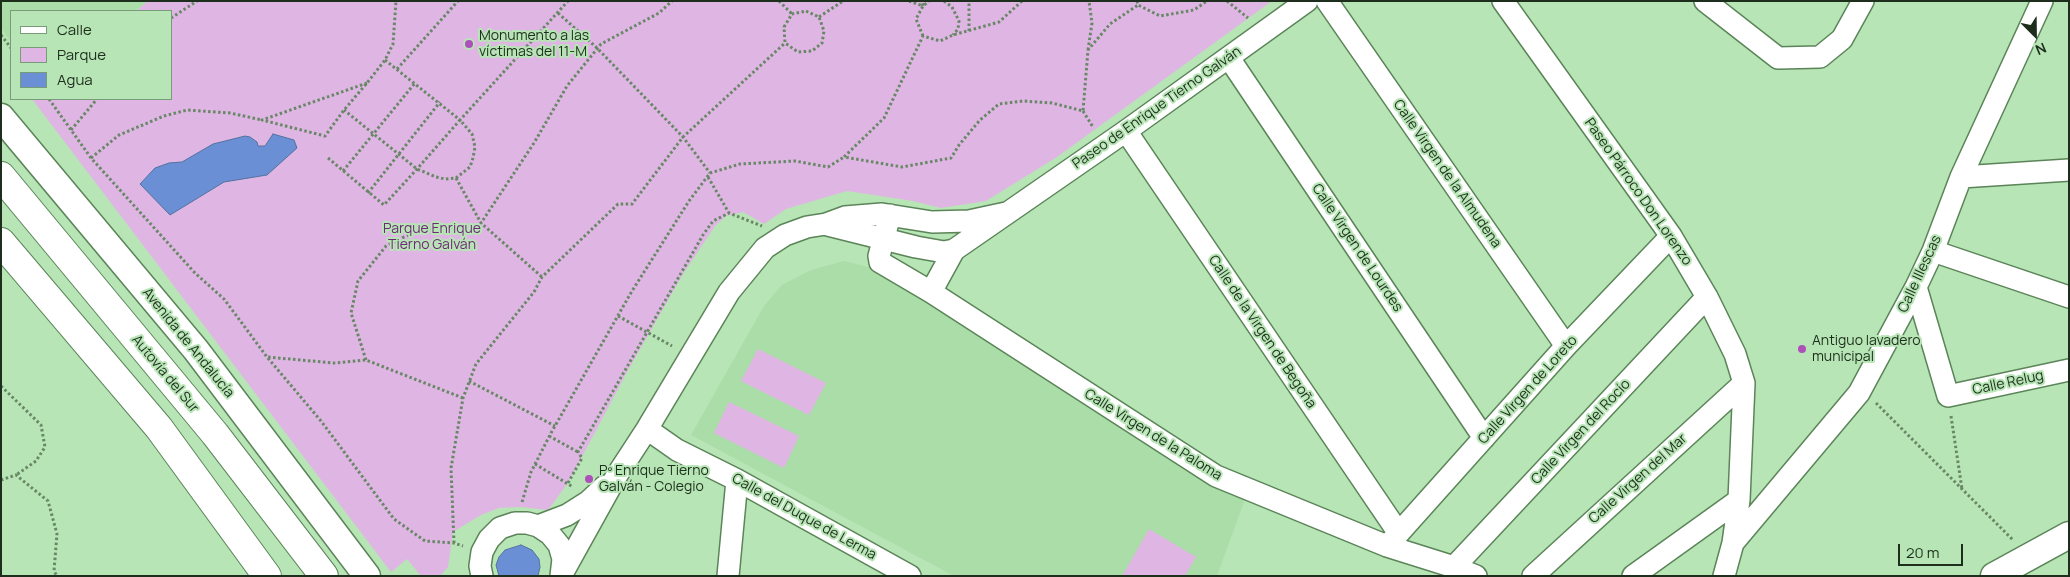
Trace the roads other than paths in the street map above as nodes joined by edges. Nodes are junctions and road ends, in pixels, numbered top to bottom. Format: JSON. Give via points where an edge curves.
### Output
{"nodes":[{"id":1,"x":1308,"y":1,"type":"edge"},
{"id":2,"x":1327,"y":1,"type":"edge"},
{"id":3,"x":1503,"y":1,"type":"edge"},
{"id":4,"x":1705,"y":1,"type":"edge"},
{"id":5,"x":1863,"y":1,"type":"edge"},
{"id":6,"x":2042,"y":1,"type":"edge"},
{"id":7,"x":1230,"y":58,"type":"junction"},
{"id":8,"x":1,"y":117,"type":"edge"},
{"id":9,"x":1126,"y":131,"type":"junction"},
{"id":10,"x":2069,"y":170,"type":"edge"},
{"id":11,"x":1,"y":176,"type":"edge"},
{"id":12,"x":1961,"y":177,"type":"junction"},
{"id":13,"x":1006,"y":213,"type":"junction"},
{"id":14,"x":890,"y":215,"type":"junction"},
{"id":15,"x":826,"y":224,"type":"junction"},
{"id":16,"x":1671,"y":236,"type":"junction"},
{"id":17,"x":884,"y":237,"type":"junction"},
{"id":18,"x":1,"y":242,"type":"edge"},
{"id":19,"x":954,"y":250,"type":"junction"},
{"id":20,"x":1932,"y":251,"type":"junction"},
{"id":21,"x":1916,"y":287,"type":"junction"},
{"id":22,"x":931,"y":292,"type":"junction"},
{"id":23,"x":1707,"y":297,"type":"junction"},
{"id":24,"x":2069,"y":297,"type":"edge"},
{"id":25,"x":1566,"y":346,"type":"junction"},
{"id":26,"x":2069,"y":370,"type":"edge"},
{"id":27,"x":1744,"y":383,"type":"junction"},
{"id":28,"x":647,"y":429,"type":"junction"},
{"id":29,"x":1484,"y":438,"type":"junction"},
{"id":30,"x":617,"y":475,"type":"junction"},
{"id":31,"x":737,"y":480,"type":"junction"},
{"id":32,"x":1739,"y":500,"type":"junction"},
{"id":33,"x":538,"y":526,"type":"junction"},
{"id":34,"x":2069,"y":534,"type":"edge"},
{"id":35,"x":1392,"y":539,"type":"junction"},
{"id":36,"x":1733,"y":543,"type":"junction"},
{"id":37,"x":1454,"y":567,"type":"junction"},
{"id":38,"x":561,"y":575,"type":"edge"},
{"id":39,"x":267,"y":576,"type":"edge"},
{"id":40,"x":324,"y":576,"type":"edge"},
{"id":41,"x":367,"y":576,"type":"edge"},
{"id":42,"x":482,"y":576,"type":"edge"},
{"id":43,"x":728,"y":576,"type":"edge"},
{"id":44,"x":910,"y":576,"type":"edge"},
{"id":45,"x":1476,"y":576,"type":"edge"},
{"id":46,"x":1533,"y":576,"type":"edge"},
{"id":47,"x":1634,"y":576,"type":"edge"},
{"id":48,"x":1724,"y":576,"type":"edge"},
{"id":49,"x":1994,"y":576,"type":"edge"}],
"edges":[{"from":1,"to":7,"type":"street","name":"Paseo de Enrique Tierno Galván"},
{"from":2,"to":25,"type":"street","name":"Calle Virgen de la Almudena"},
{"from":3,"to":16,"type":"street","name":"Paseo Párroco Don Lorenzo"},
{"from":4,"to":5,"type":"street","via":[[1778,58],[1820,57],[1842,39]]},
{"from":6,"to":12,"type":"street","name":"Calle Illescas"},
{"from":7,"to":9,"type":"street","name":"Paseo de Enrique Tierno Galván"},
{"from":7,"to":29,"type":"street","name":"Calle Virgen de Lourdes"},
{"from":8,"to":41,"type":"street","name":"Avenida de Andalucía","via":[[196,350]]},
{"from":9,"to":13,"type":"street","name":"Paseo de Enrique Tierno Galván"},
{"from":9,"to":35,"type":"street","name":"Calle de la Virgen de Begoña"},
{"from":10,"to":12,"type":"street"},
{"from":11,"to":40,"type":"highway","name":"Autovía del Sur","via":[[215,434]]},
{"from":12,"to":20,"type":"street","name":"Calle Illescas"},
{"from":13,"to":14,"type":"street","name":"Paseo de Enrique Tierno Galván","via":[[969,221],[932,222]]},
{"from":13,"to":19,"type":"street","name":"Paseo de Enrique Tierno Galván"},
{"from":14,"to":15,"type":"street","name":"Paseo de Enrique Tierno Galván","via":[[845,217]]},
{"from":14,"to":17,"type":"street","name":"Calle Virgen de la Paloma"},
{"from":15,"to":17,"type":"street","name":"Paseo de Enrique Tierno Galván"},
{"from":15,"to":28,"type":"street","name":"Paseo de Enrique Tierno Galván","via":[[785,235],[765,248],[729,292]]},
{"from":16,"to":23,"type":"street","name":"Paseo Párroco Don Lorenzo"},
{"from":16,"to":25,"type":"street","name":"Calle Virgen de Loreto"},
{"from":17,"to":19,"type":"street","name":"Paseo de Enrique Tierno Galván","via":[[916,247],[944,252]]},
{"from":17,"to":22,"type":"street","name":"Calle Virgen de la Paloma","via":[[880,262]]},
{"from":18,"to":39,"type":"highway","via":[[159,428]]},
{"from":19,"to":22,"type":"street"},
{"from":20,"to":21,"type":"street","name":"Calle Illescas"},
{"from":20,"to":24,"type":"street"},
{"from":21,"to":26,"type":"street","name":"Calle Relug","via":[[1948,396]]},
{"from":21,"to":36,"type":"street","name":"Calle Illescas","via":[[1859,394]]},
{"from":22,"to":35,"type":"street","name":"Calle Virgen de la Paloma","via":[[1216,476]]},
{"from":23,"to":27,"type":"street","name":"Paseo Párroco Don Lorenzo","via":[[1735,354]]},
{"from":23,"to":37,"type":"street","name":"Calle Virgen del Rocío"},
{"from":25,"to":29,"type":"street","name":"Calle Virgen de Loreto"},
{"from":27,"to":32,"type":"street","name":"Paseo Párroco Don Lorenzo"},
{"from":27,"to":46,"type":"street","name":"Calle Virgen del Mar"},
{"from":28,"to":30,"type":"street","name":"Paseo de Enrique Tierno Galván"},
{"from":28,"to":31,"type":"street","name":"Calle del Duque de Lerma","via":[[677,450]]},
{"from":29,"to":35,"type":"street","name":"Calle Virgen de Loreto"},
{"from":30,"to":33,"type":"street","name":"Paseo de Enrique Tierno Galván","via":[[586,503],[567,515]]},
{"from":30,"to":38,"type":"street","name":"Paseo de Enrique Tierno Galván"},
{"from":31,"to":43,"type":"street"},
{"from":31,"to":44,"type":"street","name":"Calle del Duque de Lerma"},
{"from":32,"to":36,"type":"street","name":"Paseo Párroco Don Lorenzo"},
{"from":32,"to":47,"type":"street"},
{"from":33,"to":38,"type":"street","via":[[559,545],[563,559]]},
{"from":33,"to":42,"type":"street","via":[[515,523],[500,528],[489,538],[482,552]]},
{"from":34,"to":49,"type":"street"},
{"from":35,"to":37,"type":"street","name":"Calle Virgen de la Paloma"},
{"from":36,"to":48,"type":"street","name":"Paseo Párroco Don Lorenzo"},
{"from":37,"to":45,"type":"street","name":"Calle Virgen de la Paloma"}]}
